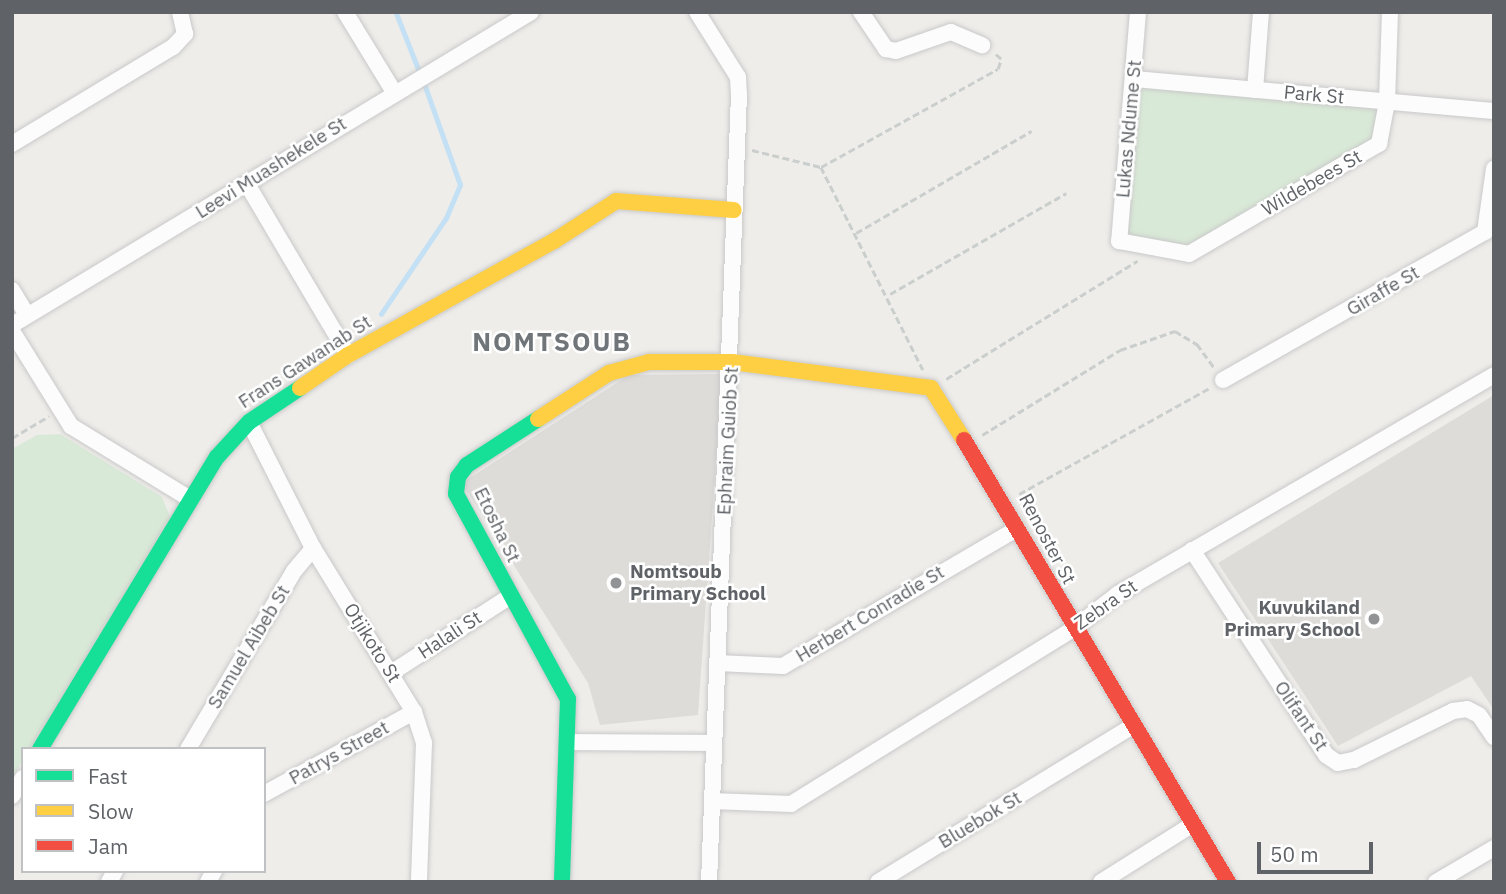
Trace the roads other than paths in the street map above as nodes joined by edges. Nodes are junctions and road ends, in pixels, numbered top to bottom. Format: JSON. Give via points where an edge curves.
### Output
{"nodes":[{"id":1,"x":180,"y":12,"type":"edge"},
{"id":2,"x":345,"y":12,"type":"edge"},
{"id":3,"x":531,"y":12,"type":"edge"},
{"id":4,"x":697,"y":12,"type":"edge"},
{"id":5,"x":861,"y":12,"type":"edge"},
{"id":6,"x":1138,"y":12,"type":"edge"},
{"id":7,"x":1261,"y":12,"type":"edge"},
{"id":8,"x":1390,"y":12,"type":"edge"},
{"id":9,"x":982,"y":45,"type":"road end"},
{"id":10,"x":1134,"y":79,"type":"junction"},
{"id":11,"x":400,"y":89,"type":"junction"},
{"id":12,"x":1255,"y":90,"type":"junction"},
{"id":13,"x":1387,"y":102,"type":"junction"},
{"id":14,"x":1494,"y":111,"type":"edge"},
{"id":15,"x":12,"y":144,"type":"edge"},
{"id":16,"x":1494,"y":169,"type":"edge"},
{"id":17,"x":247,"y":184,"type":"junction"},
{"id":18,"x":734,"y":209,"type":"junction"},
{"id":19,"x":1122,"y":243,"type":"joint"},
{"id":20,"x":12,"y":290,"type":"edge"},
{"id":21,"x":27,"y":315,"type":"junction"},
{"id":22,"x":12,"y":325,"type":"edge"},
{"id":23,"x":12,"y":331,"type":"edge"},
{"id":24,"x":348,"y":355,"type":"junction"},
{"id":25,"x":732,"y":362,"type":"junction"},
{"id":26,"x":1494,"y":375,"type":"edge"},
{"id":27,"x":1223,"y":380,"type":"road end"},
{"id":28,"x":249,"y":422,"type":"junction"},
{"id":29,"x":190,"y":499,"type":"junction"},
{"id":30,"x":1015,"y":530,"type":"junction"},
{"id":31,"x":313,"y":548,"type":"junction"},
{"id":32,"x":1192,"y":550,"type":"junction"},
{"id":33,"x":509,"y":597,"type":"junction"},
{"id":34,"x":1073,"y":629,"type":"junction"},
{"id":35,"x":717,"y":663,"type":"junction"},
{"id":36,"x":391,"y":673,"type":"junction"},
{"id":37,"x":414,"y":712,"type":"junction"},
{"id":38,"x":1133,"y":726,"type":"junction"},
{"id":39,"x":1494,"y":737,"type":"edge"},
{"id":40,"x":570,"y":742,"type":"junction"},
{"id":41,"x":714,"y":743,"type":"junction"},
{"id":42,"x":41,"y":747,"type":"edge"},
{"id":43,"x":189,"y":747,"type":"edge"},
{"id":44,"x":266,"y":793,"type":"edge"},
{"id":45,"x":712,"y":802,"type":"junction"},
{"id":46,"x":1193,"y":824,"type":"junction"},
{"id":47,"x":1494,"y":848,"type":"edge"},
{"id":48,"x":419,"y":882,"type":"edge"},
{"id":49,"x":562,"y":882,"type":"edge"},
{"id":50,"x":709,"y":882,"type":"edge"},
{"id":51,"x":878,"y":882,"type":"edge"},
{"id":52,"x":1101,"y":882,"type":"edge"},
{"id":53,"x":1228,"y":882,"type":"edge"},
{"id":54,"x":1436,"y":882,"type":"edge"}],
"edges":[{"from":1,"to":15,"type":"street","via":[[185,34],[173,47]]},
{"from":2,"to":11,"type":"street"},
{"from":3,"to":11,"type":"street","name":"Leevi Muashekele St"},
{"from":4,"to":18,"type":"street","name":"Ephraim Guiob St","via":[[738,77]]},
{"from":5,"to":9,"type":"street","via":[[886,49],[896,51],[951,32]]},
{"from":6,"to":10,"type":"street","name":"Lukas Ndume St"},
{"from":7,"to":12,"type":"street"},
{"from":8,"to":13,"type":"street","name":"Wildebees St"},
{"from":10,"to":12,"type":"street","name":"Park St"},
{"from":10,"to":19,"type":"street","name":"Lukas Ndume St"},
{"from":11,"to":17,"type":"street","name":"Leevi Muashekele St"},
{"from":12,"to":13,"type":"street","name":"Park St"},
{"from":13,"to":14,"type":"street","name":"Park St"},
{"from":13,"to":19,"type":"street","name":"Wildebees St","via":[[1379,144],[1189,254]]},
{"from":16,"to":27,"type":"street","name":"Giraffe St","via":[[1485,232]]},
{"from":17,"to":21,"type":"street","name":"Leevi Muashekele St"},
{"from":17,"to":24,"type":"street"},
{"from":18,"to":24,"type":"street","name":"Frans Gawanab St","via":[[616,201],[554,241]]},
{"from":18,"to":25,"type":"street","name":"Ephraim Guiob St"},
{"from":20,"to":21,"type":"street"},
{"from":21,"to":22,"type":"street","name":"Leevi Muashekele St"},
{"from":23,"to":29,"type":"street","via":[[58,411],[83,437]]},
{"from":24,"to":28,"type":"street","name":"Frans Gawanab St"},
{"from":25,"to":30,"type":"street","name":"Renoster St","via":[[931,388],[1004,502]]},
{"from":25,"to":33,"type":"street","name":"Etosha St","via":[[649,362],[622,367],[467,465],[458,477],[456,494]]},
{"from":25,"to":35,"type":"street","name":"Ephraim Guiob St"},
{"from":26,"to":32,"type":"street","name":"Zebra St"},
{"from":28,"to":29,"type":"street","name":"Frans Gawanab St","via":[[217,457]]},
{"from":28,"to":31,"type":"street","name":"Otjikoto St"},
{"from":29,"to":42,"type":"street","name":"Frans Gawanab St"},
{"from":30,"to":34,"type":"street","name":"Renoster St"},
{"from":30,"to":35,"type":"street","name":"Herbert Conradie St","via":[[783,666]]},
{"from":31,"to":36,"type":"street","name":"Otjikoto St"},
{"from":31,"to":43,"type":"street","name":"Samuel Aibeb St","via":[[294,570]]},
{"from":32,"to":34,"type":"street","name":"Zebra St","via":[[1118,594]]},
{"from":32,"to":39,"type":"street","name":"Olifant St","via":[[1326,755],[1338,763],[1354,760],[1453,711],[1468,709],[1479,715]]},
{"from":33,"to":36,"type":"street","name":"Halali St"},
{"from":33,"to":40,"type":"street","name":"Etosha St","via":[[568,699]]},
{"from":34,"to":38,"type":"street","name":"Renoster St"},
{"from":34,"to":45,"type":"street","name":"Zebra St","via":[[791,804]]},
{"from":35,"to":41,"type":"street","name":"Ephraim Guiob St"},
{"from":36,"to":37,"type":"street","name":"Otjikoto St"},
{"from":37,"to":44,"type":"street","name":"Patrys Street"},
{"from":37,"to":48,"type":"street","name":"Otjikoto St","via":[[424,743]]},
{"from":38,"to":46,"type":"street","name":"Renoster St"},
{"from":38,"to":51,"type":"street","name":"Bluebok St"},
{"from":40,"to":41,"type":"street"},
{"from":40,"to":49,"type":"street","name":"Etosha St"},
{"from":41,"to":45,"type":"street","name":"Ephraim Guiob St"},
{"from":45,"to":50,"type":"street","name":"Ephraim Guiob St"},
{"from":46,"to":52,"type":"street"},
{"from":46,"to":53,"type":"street","name":"Renoster St"},
{"from":47,"to":54,"type":"street"}]}
